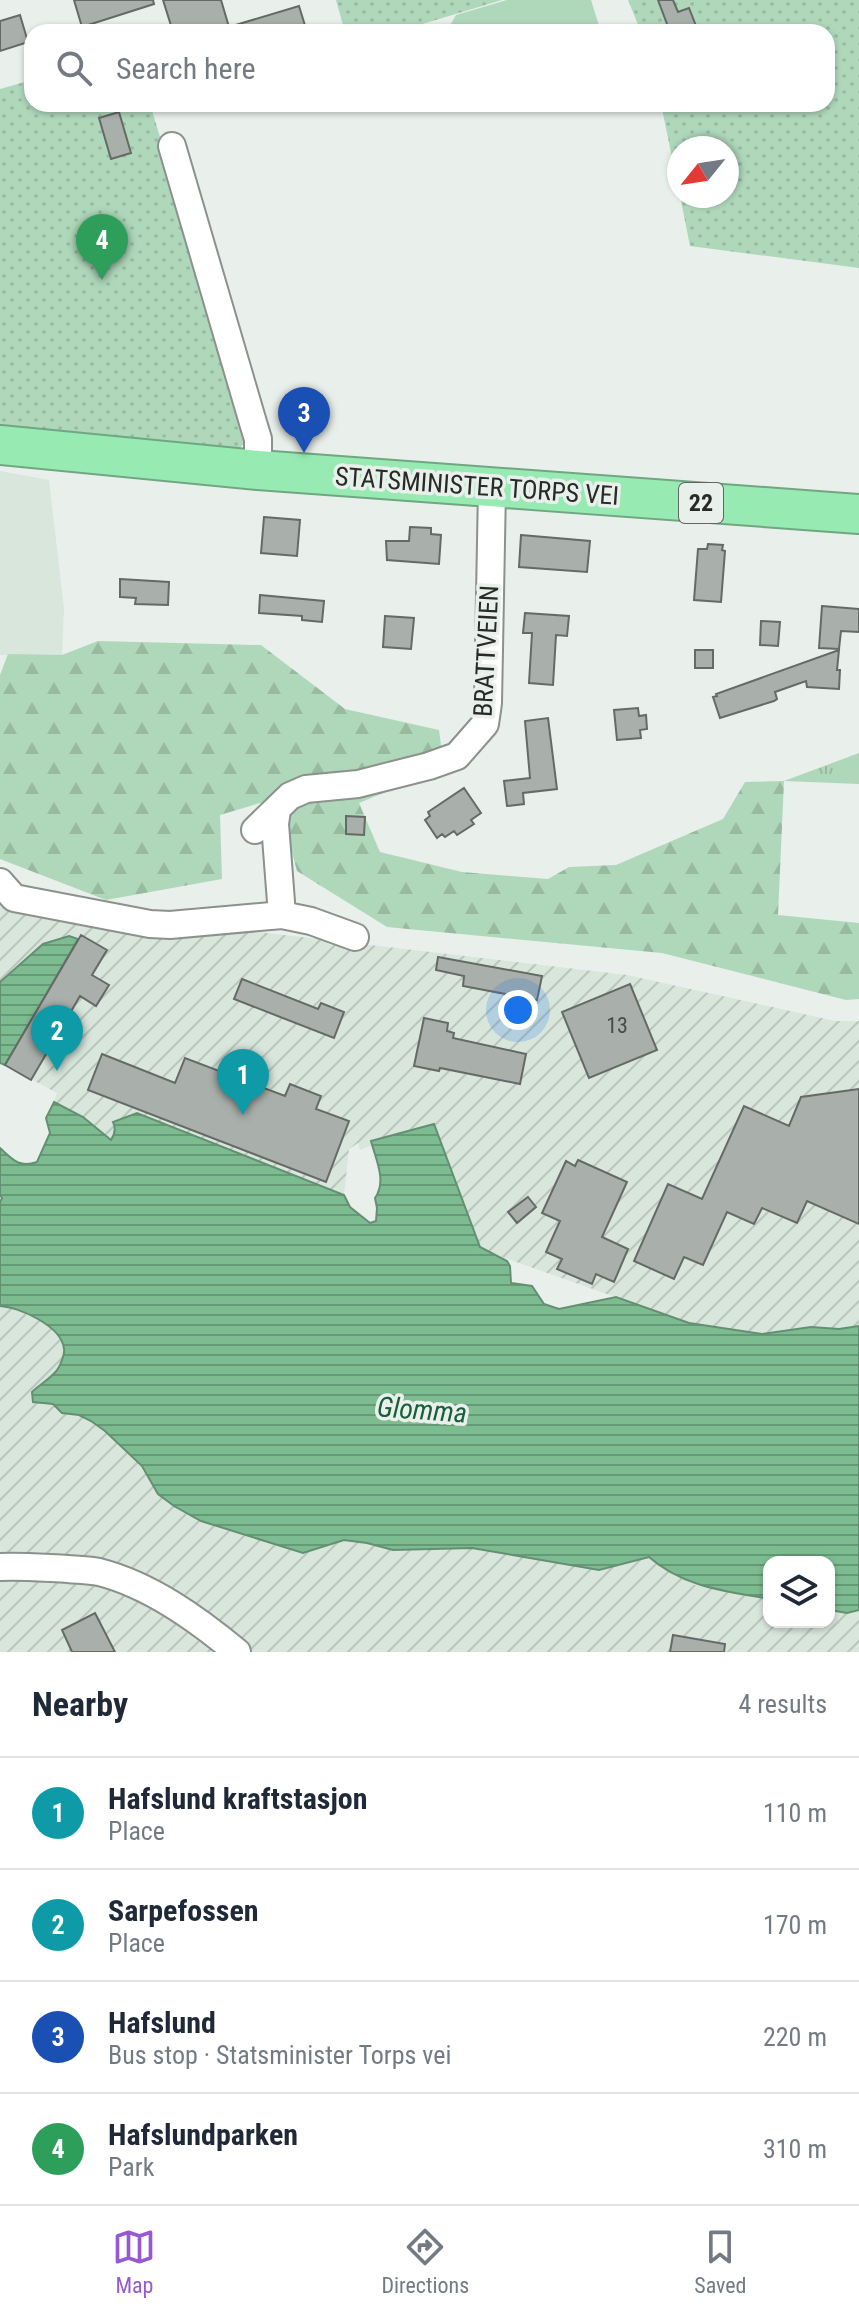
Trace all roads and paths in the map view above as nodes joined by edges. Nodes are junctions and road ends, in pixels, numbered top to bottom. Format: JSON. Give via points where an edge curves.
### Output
{"nodes":[{"id":1,"x":172,"y":146,"type":"dead end"},
{"id":2,"x":0,"y":445,"type":"edge"},
{"id":3,"x":258,"y":470,"type":"junction"},
{"id":4,"x":492,"y":488,"type":"junction"},
{"id":5,"x":859,"y":514,"type":"edge"},
{"id":6,"x":277,"y":810,"type":"junction"},
{"id":7,"x":255,"y":830,"type":"dead end"},
{"id":8,"x":7,"y":890,"type":"edge"},
{"id":9,"x":282,"y":915,"type":"junction"},
{"id":10,"x":355,"y":937,"type":"dead end"},
{"id":11,"x":0,"y":1567,"type":"edge"},
{"id":12,"x":237,"y":1652,"type":"edge"}],
"edges":[{"from":1,"to":3,"type":"street","via":[[258,439]]},
{"from":2,"to":3,"type":"highway","name":"STATSMINISTER TORPS VEI","number":"22"},
{"from":3,"to":4,"type":"highway","name":"STATSMINISTER TORPS VEI","number":"22"},
{"from":4,"to":5,"type":"highway","name":"STATSMINISTER TORPS VEI","number":"22"},
{"from":4,"to":6,"type":"street","name":"BRATTVEIEN","via":[[485,724],[457,756],[358,784],[306,789]]},
{"from":6,"to":7,"type":"street","name":"BRATTVEIEN"},
{"from":6,"to":9,"type":"street"},
{"from":8,"to":9,"type":"street","via":[[150,924]]},
{"from":9,"to":10,"type":"street"},
{"from":11,"to":12,"type":"street","via":[[97,1572],[132,1584],[168,1602]]}]}
